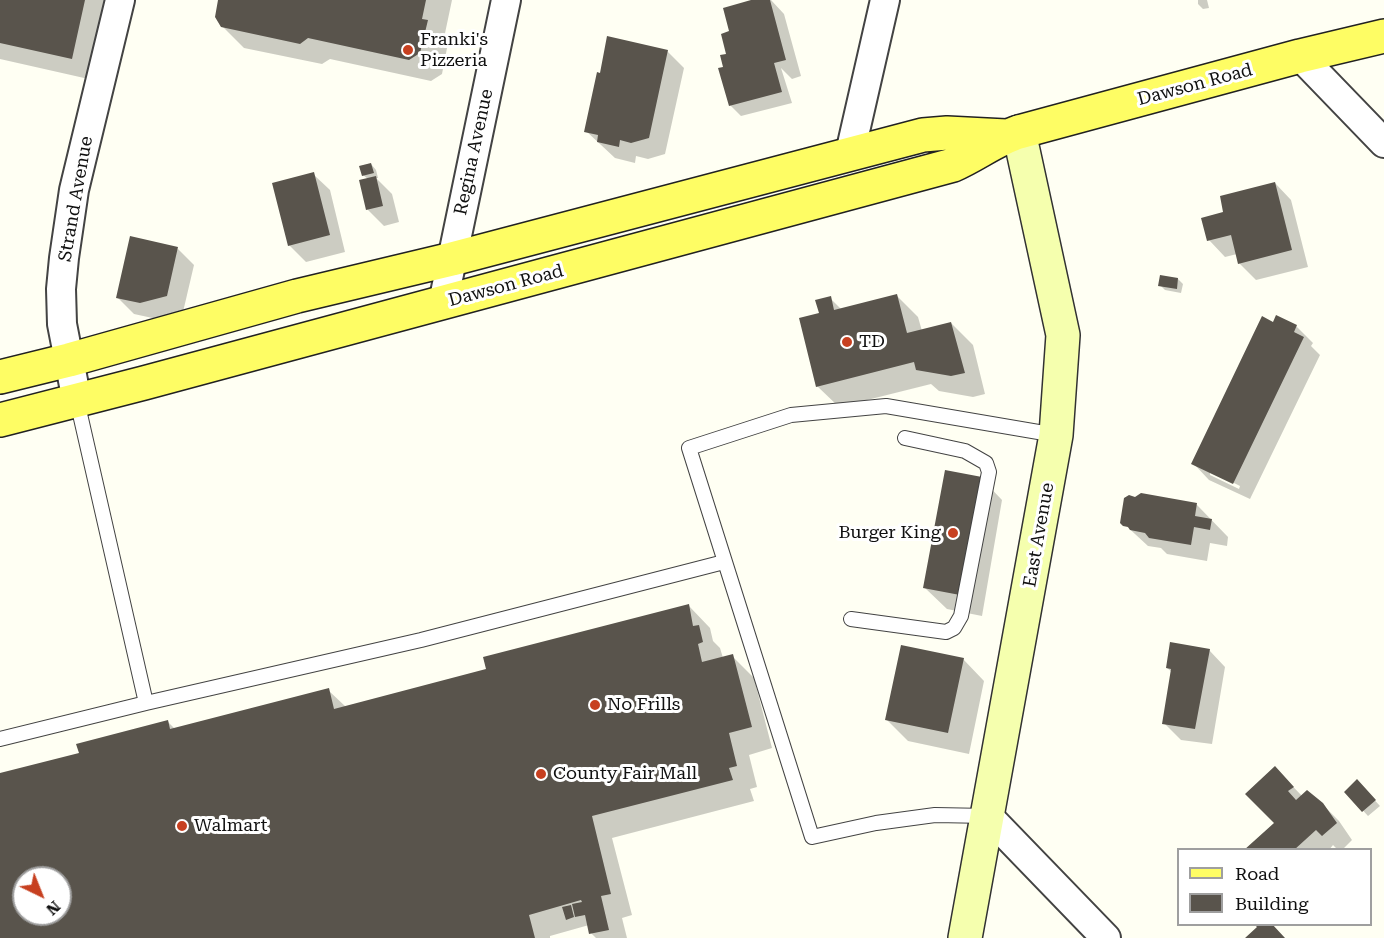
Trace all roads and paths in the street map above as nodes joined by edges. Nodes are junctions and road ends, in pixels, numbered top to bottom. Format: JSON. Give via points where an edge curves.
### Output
{"nodes":[{"id":1,"x":120,"y":0,"type":"edge"},
{"id":2,"x":506,"y":0,"type":"edge"},
{"id":3,"x":885,"y":0,"type":"edge"},
{"id":4,"x":1384,"y":36,"type":"edge"},
{"id":5,"x":1300,"y":57,"type":"junction"},
{"id":6,"x":1013,"y":134,"type":"junction"},
{"id":7,"x":1384,"y":143,"type":"edge"},
{"id":8,"x":850,"y":153,"type":"junction"},
{"id":9,"x":452,"y":259,"type":"junction"},
{"id":10,"x":443,"y":303,"type":"junction"},
{"id":11,"x":69,"y":360,"type":"junction"},
{"id":12,"x":0,"y":377,"type":"edge"},
{"id":13,"x":77,"y":401,"type":"junction"},
{"id":14,"x":0,"y":420,"type":"edge"},
{"id":15,"x":1056,"y":435,"type":"junction"},
{"id":16,"x":905,"y":438,"type":"dead end"},
{"id":17,"x":724,"y":562,"type":"junction"},
{"id":18,"x":850,"y":619,"type":"dead end"},
{"id":19,"x":146,"y":703,"type":"junction"},
{"id":20,"x":0,"y":739,"type":"edge"},
{"id":21,"x":988,"y":816,"type":"junction"},
{"id":22,"x":965,"y":938,"type":"edge"},
{"id":23,"x":1106,"y":938,"type":"edge"}],
"edges":[{"from":1,"to":11,"type":"street","name":"Strand Avenue","via":[[68,223],[61,289]]},
{"from":2,"to":9,"type":"street","name":"Regina Avenue"},
{"from":3,"to":8,"type":"street"},
{"from":4,"to":5,"type":"main road","name":"Dawson Road"},
{"from":5,"to":6,"type":"main road","name":"Dawson Road"},
{"from":5,"to":7,"type":"street"},
{"from":6,"to":8,"type":"main road","name":"Dawson Road","via":[[923,135]]},
{"from":6,"to":10,"type":"main road","name":"Dawson Road","via":[[953,165]]},
{"from":6,"to":15,"type":"street","name":"East Avenue","via":[[1064,335]]},
{"from":8,"to":9,"type":"main road","name":"Dawson Road"},
{"from":9,"to":10,"type":"street","name":"Regina Avenue"},
{"from":9,"to":11,"type":"main road","name":"Dawson Road","via":[[297,296]]},
{"from":10,"to":13,"type":"main road","name":"Dawson Road"},
{"from":11,"to":12,"type":"main road","name":"Dawson Road"},
{"from":11,"to":13,"type":"street","name":"Strand Avenue"},
{"from":13,"to":14,"type":"main road","name":"Dawson Road"},
{"from":13,"to":19,"type":"lane"},
{"from":15,"to":17,"type":"lane","via":[[886,406],[791,415],[689,448]]},
{"from":15,"to":21,"type":"street","name":"East Avenue"},
{"from":16,"to":18,"type":"lane","via":[[965,451],[986,463],[989,472],[961,616],[954,628],[946,632]]},
{"from":17,"to":19,"type":"lane","via":[[433,638]]},
{"from":17,"to":21,"type":"lane","via":[[812,837],[934,815]]},
{"from":19,"to":20,"type":"lane"},
{"from":21,"to":22,"type":"street","name":"East Avenue"},
{"from":21,"to":23,"type":"street"}]}
